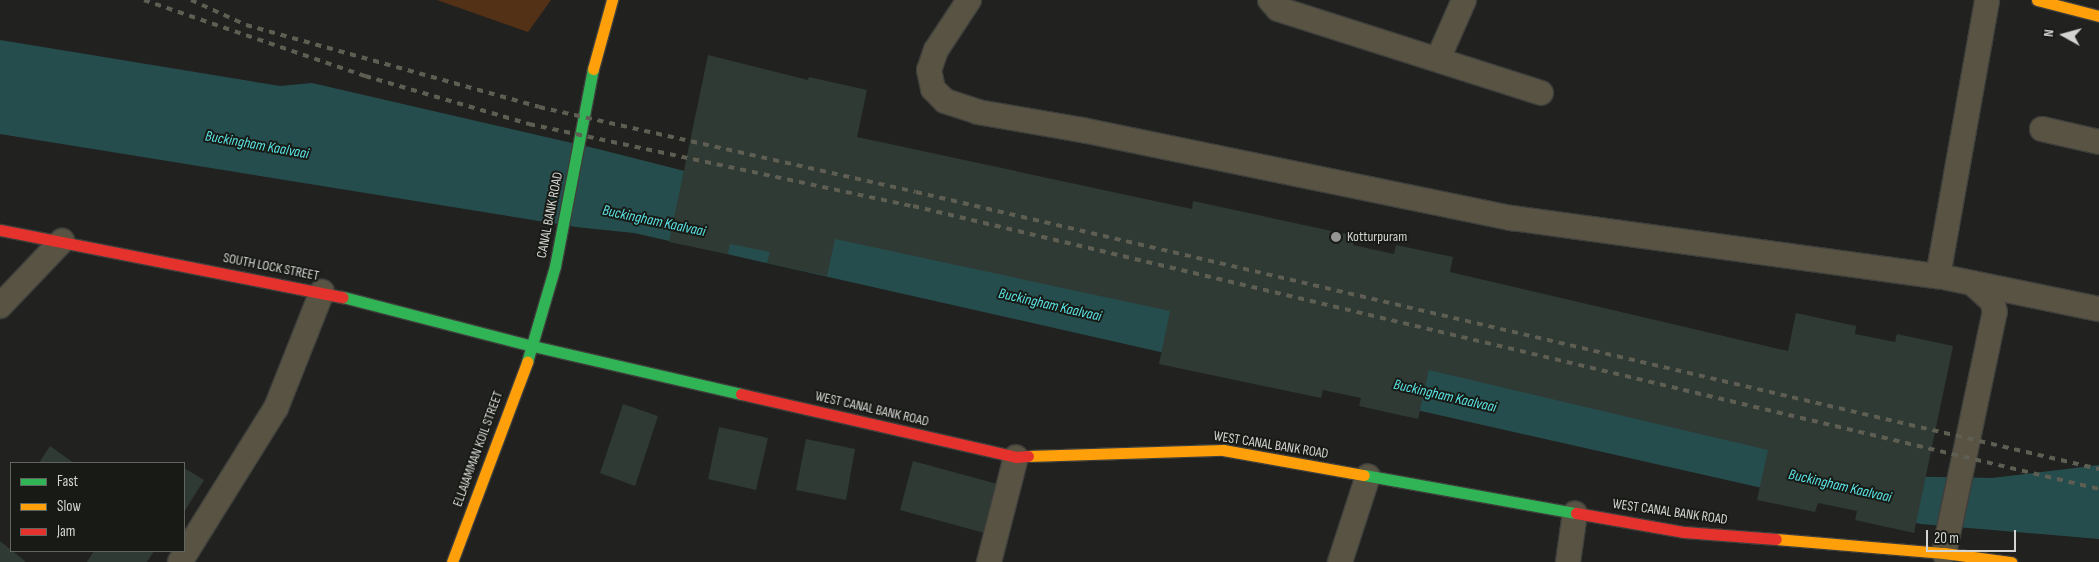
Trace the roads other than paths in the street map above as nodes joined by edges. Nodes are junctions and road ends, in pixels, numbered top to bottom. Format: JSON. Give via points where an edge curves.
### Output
{"nodes":[{"id":1,"x":612,"y":0,"type":"edge"},
{"id":2,"x":969,"y":0,"type":"edge"},
{"id":3,"x":1270,"y":0,"type":"edge"},
{"id":4,"x":1464,"y":0,"type":"edge"},
{"id":5,"x":1987,"y":0,"type":"edge"},
{"id":6,"x":2036,"y":0,"type":"edge"},
{"id":7,"x":2099,"y":16,"type":"edge"},
{"id":8,"x":1438,"y":59,"type":"junction"},
{"id":9,"x":1540,"y":93,"type":"dead end"},
{"id":10,"x":2042,"y":129,"type":"dead end"},
{"id":11,"x":2099,"y":142,"type":"edge"},
{"id":12,"x":0,"y":230,"type":"edge"},
{"id":13,"x":62,"y":241,"type":"junction"},
{"id":14,"x":1938,"y":276,"type":"junction"},
{"id":15,"x":1972,"y":283,"type":"junction"},
{"id":16,"x":322,"y":292,"type":"junction"},
{"id":17,"x":1,"y":304,"type":"edge"},
{"id":18,"x":2099,"y":309,"type":"edge"},
{"id":19,"x":532,"y":346,"type":"junction"},
{"id":20,"x":1016,"y":457,"type":"junction"},
{"id":21,"x":1368,"y":476,"type":"junction"},
{"id":22,"x":1576,"y":513,"type":"junction"},
{"id":23,"x":1946,"y":543,"type":"junction"},
{"id":24,"x":180,"y":562,"type":"edge"},
{"id":25,"x":452,"y":562,"type":"edge"},
{"id":26,"x":989,"y":562,"type":"edge"},
{"id":27,"x":1340,"y":562,"type":"edge"},
{"id":28,"x":1568,"y":562,"type":"edge"},
{"id":29,"x":2011,"y":562,"type":"edge"}],
"edges":[{"from":1,"to":19,"type":"street","name":"CANAL BANK ROAD","via":[[588,87],[556,266]]},
{"from":2,"to":14,"type":"street","via":[[936,50],[929,70],[933,89],[945,101],[978,112],[1082,130],[1512,218]]},
{"from":3,"to":8,"type":"street","via":[[1278,9]]},
{"from":4,"to":8,"type":"street"},
{"from":5,"to":14,"type":"street"},
{"from":6,"to":7,"type":"street"},
{"from":8,"to":9,"type":"street"},
{"from":10,"to":11,"type":"street"},
{"from":12,"to":13,"type":"street","name":"SOUTH LOCK STREET"},
{"from":13,"to":16,"type":"street","name":"SOUTH LOCK STREET"},
{"from":13,"to":17,"type":"street"},
{"from":14,"to":15,"type":"street"},
{"from":15,"to":18,"type":"street"},
{"from":15,"to":23,"type":"street","via":[[1992,301],[1993,325]]},
{"from":16,"to":19,"type":"street","name":"SOUTH LOCK STREET"},
{"from":16,"to":24,"type":"street","via":[[276,408]]},
{"from":19,"to":20,"type":"street","name":"WEST CANAL BANK ROAD"},
{"from":19,"to":25,"type":"street","name":"ELLAIAMMAN KOIL STREET"},
{"from":20,"to":21,"type":"street","name":"WEST CANAL BANK ROAD","via":[[1120,450],[1223,450]]},
{"from":20,"to":26,"type":"street"},
{"from":21,"to":22,"type":"street","name":"WEST CANAL BANK ROAD"},
{"from":21,"to":27,"type":"street"},
{"from":22,"to":23,"type":"street","name":"WEST CANAL BANK ROAD","via":[[1684,532]]},
{"from":22,"to":28,"type":"street"},
{"from":23,"to":29,"type":"street","name":"WEST CANAL BANK ROAD"}]}
